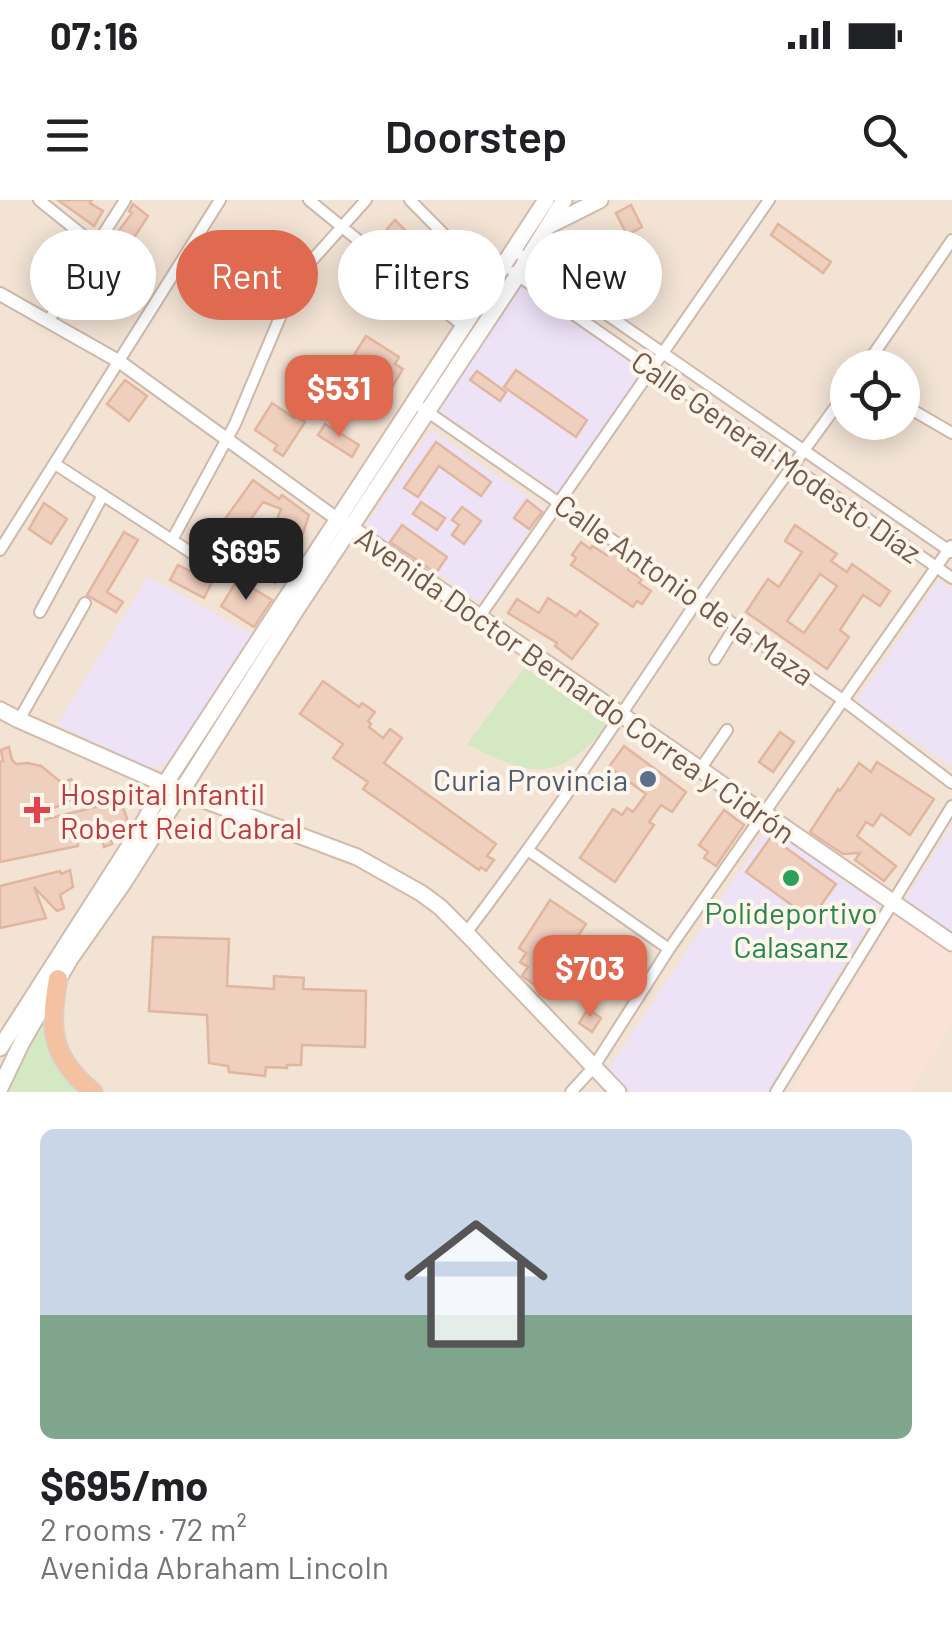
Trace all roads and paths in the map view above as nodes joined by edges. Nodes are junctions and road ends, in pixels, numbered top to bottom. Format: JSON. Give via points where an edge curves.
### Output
{"nodes":[{"id":1,"x":39,"y":200,"type":"edge"},
{"id":2,"x":125,"y":200,"type":"edge"},
{"id":3,"x":220,"y":200,"type":"edge"},
{"id":4,"x":310,"y":200,"type":"edge"},
{"id":5,"x":366,"y":200,"type":"edge"},
{"id":6,"x":410,"y":200,"type":"edge"},
{"id":7,"x":546,"y":200,"type":"edge"},
{"id":8,"x":564,"y":200,"type":"edge"},
{"id":9,"x":600,"y":200,"type":"edge"},
{"id":10,"x":769,"y":200,"type":"edge"},
{"id":11,"x":342,"y":226,"type":"junction"},
{"id":12,"x":547,"y":227,"type":"junction"},
{"id":13,"x":76,"y":230,"type":"edge"},
{"id":14,"x":105,"y":230,"type":"edge"},
{"id":15,"x":440,"y":230,"type":"edge"},
{"id":16,"x":952,"y":240,"type":"edge"},
{"id":17,"x":521,"y":256,"type":"junction"},
{"id":18,"x":510,"y":271,"type":"junction"},
{"id":19,"x":505,"y":274,"type":"edge"},
{"id":20,"x":1,"y":297,"type":"edge"},
{"id":21,"x":30,"y":311,"type":"edge"},
{"id":22,"x":49,"y":320,"type":"edge"},
{"id":23,"x":466,"y":320,"type":"edge"},
{"id":24,"x":462,"y":325,"type":"junction"},
{"id":25,"x":876,"y":350,"type":"edge"},
{"id":26,"x":662,"y":352,"type":"junction"},
{"id":27,"x":120,"y":362,"type":"junction"},
{"id":28,"x":652,"y":368,"type":"junction"},
{"id":29,"x":420,"y":406,"type":"junction"},
{"id":30,"x":920,"y":414,"type":"edge"},
{"id":31,"x":830,"y":415,"type":"edge"},
{"id":32,"x":952,"y":433,"type":"edge"},
{"id":33,"x":228,"y":440,"type":"junction"},
{"id":34,"x":804,"y":450,"type":"junction"},
{"id":35,"x":55,"y":464,"type":"junction"},
{"id":36,"x":793,"y":466,"type":"junction"},
{"id":37,"x":103,"y":495,"type":"junction"},
{"id":38,"x":560,"y":502,"type":"junction"},
{"id":39,"x":344,"y":523,"type":"junction"},
{"id":40,"x":172,"y":540,"type":"junction"},
{"id":41,"x":0,"y":550,"type":"edge"},
{"id":42,"x":951,"y":550,"type":"edge"},
{"id":43,"x":936,"y":567,"type":"junction"},
{"id":44,"x":215,"y":568,"type":"dead end"},
{"id":45,"x":952,"y":578,"type":"edge"},
{"id":46,"x":698,"y":599,"type":"junction"},
{"id":47,"x":85,"y":603,"type":"dead end"},
{"id":48,"x":40,"y":612,"type":"dead end"},
{"id":49,"x":480,"y":616,"type":"junction"},
{"id":50,"x":736,"y":625,"type":"junction"},
{"id":51,"x":715,"y":659,"type":"dead end"},
{"id":52,"x":843,"y":700,"type":"junction"},
{"id":53,"x":0,"y":710,"type":"edge"},
{"id":54,"x":623,"y":714,"type":"junction"},
{"id":55,"x":19,"y":720,"type":"junction"},
{"id":56,"x":727,"y":730,"type":"dead end"},
{"id":57,"x":701,"y":768,"type":"junction"},
{"id":58,"x":952,"y":783,"type":"edge"},
{"id":59,"x":164,"y":784,"type":"junction"},
{"id":60,"x":180,"y":791,"type":"junction"},
{"id":61,"x":952,"y":806,"type":"edge"},
{"id":62,"x":764,"y":813,"type":"junction"},
{"id":63,"x":529,"y":851,"type":"junction"},
{"id":64,"x":893,"y":902,"type":"junction"},
{"id":65,"x":466,"y":933,"type":"junction"},
{"id":66,"x":952,"y":943,"type":"edge"},
{"id":67,"x":669,"y":949,"type":"junction"},
{"id":68,"x":58,"y":979,"type":"junction"},
{"id":69,"x":8,"y":1038,"type":"edge"},
{"id":70,"x":593,"y":1068,"type":"junction"},
{"id":71,"x":0,"y":1088,"type":"edge"},
{"id":72,"x":93,"y":1092,"type":"edge"},
{"id":73,"x":571,"y":1092,"type":"edge"},
{"id":74,"x":618,"y":1092,"type":"edge"},
{"id":75,"x":776,"y":1092,"type":"edge"}],
"edges":[{"from":1,"to":13,"type":"street"},
{"from":2,"to":14,"type":"street"},
{"from":3,"to":27,"type":"street"},
{"from":4,"to":11,"type":"street"},
{"from":5,"to":11,"type":"street"},
{"from":6,"to":15,"type":"street"},
{"from":7,"to":17,"type":"main road"},
{"from":8,"to":12,"type":"main road"},
{"from":9,"to":12,"type":"main road"},
{"from":10,"to":26,"type":"street"},
{"from":11,"to":24,"type":"street"},
{"from":11,"to":33,"type":"street","via":[[297,276]]},
{"from":12,"to":17,"type":"main road"},
{"from":16,"to":25,"type":"street"},
{"from":17,"to":18,"type":"main road"},
{"from":17,"to":26,"type":"street","name":"Calle General Modesto Díaz"},
{"from":18,"to":19,"type":"main road"},
{"from":18,"to":28,"type":"street","name":"Calle General Modesto Díaz"},
{"from":18,"to":29,"type":"main road"},
{"from":20,"to":21,"type":"street","name":"Avenida Doctor Bernardo Correa y Cidrón"},
{"from":22,"to":27,"type":"street","name":"Avenida Doctor Bernardo Correa y Cidrón"},
{"from":23,"to":24,"type":"main road"},
{"from":24,"to":29,"type":"main road"},
{"from":26,"to":28,"type":"street"},
{"from":26,"to":34,"type":"street","name":"Calle General Modesto Díaz"},
{"from":27,"to":33,"type":"street","name":"Avenida Doctor Bernardo Correa y Cidrón"},
{"from":27,"to":35,"type":"street"},
{"from":28,"to":36,"type":"street","name":"Calle General Modesto Díaz"},
{"from":28,"to":38,"type":"street"},
{"from":29,"to":38,"type":"street","name":"Calle Antonio de la Maza"},
{"from":29,"to":39,"type":"main road"},
{"from":30,"to":32,"type":"street"},
{"from":31,"to":34,"type":"street"},
{"from":33,"to":39,"type":"street","name":"Avenida Doctor Bernardo Correa y Cidrón"},
{"from":33,"to":40,"type":"street"},
{"from":34,"to":36,"type":"street"},
{"from":34,"to":42,"type":"street","name":"Calle General Modesto Díaz"},
{"from":35,"to":37,"type":"street"},
{"from":35,"to":41,"type":"street"},
{"from":36,"to":43,"type":"street","name":"Calle General Modesto Díaz"},
{"from":36,"to":46,"type":"street"},
{"from":37,"to":40,"type":"street"},
{"from":37,"to":48,"type":"street"},
{"from":38,"to":46,"type":"street","name":"Calle Antonio de la Maza"},
{"from":38,"to":49,"type":"street"},
{"from":39,"to":49,"type":"main road","name":"Avenida Doctor Bernardo Correa y Cidrón"},
{"from":39,"to":59,"type":"main road"},
{"from":39,"to":60,"type":"main road"},
{"from":40,"to":44,"type":"street"},
{"from":42,"to":43,"type":"street"},
{"from":43,"to":45,"type":"street","name":"Calle General Modesto Díaz"},
{"from":43,"to":52,"type":"street"},
{"from":46,"to":50,"type":"street","name":"Calle Antonio de la Maza"},
{"from":46,"to":54,"type":"street"},
{"from":47,"to":55,"type":"street"},
{"from":49,"to":54,"type":"main road","name":"Avenida Doctor Bernardo Correa y Cidrón"},
{"from":50,"to":51,"type":"street"},
{"from":50,"to":52,"type":"street","name":"Calle Antonio de la Maza"},
{"from":52,"to":58,"type":"street","name":"Calle Antonio de la Maza"},
{"from":52,"to":62,"type":"street"},
{"from":53,"to":55,"type":"main road"},
{"from":54,"to":57,"type":"main road","name":"Avenida Doctor Bernardo Correa y Cidrón"},
{"from":54,"to":63,"type":"street"},
{"from":55,"to":59,"type":"main road"},
{"from":56,"to":57,"type":"street"},
{"from":57,"to":62,"type":"main road","name":"Avenida Doctor Bernardo Correa y Cidrón"},
{"from":59,"to":60,"type":"main road"},
{"from":59,"to":69,"type":"main road"},
{"from":60,"to":65,"type":"main road","via":[[357,858],[421,893]]},
{"from":60,"to":68,"type":"main road"},
{"from":61,"to":64,"type":"street"},
{"from":62,"to":64,"type":"main road","name":"Avenida Doctor Bernardo Correa y Cidrón"},
{"from":62,"to":67,"type":"street"},
{"from":63,"to":65,"type":"street"},
{"from":63,"to":67,"type":"street"},
{"from":64,"to":66,"type":"main road","name":"Avenida Doctor Bernardo Correa y Cidrón"},
{"from":64,"to":75,"type":"street"},
{"from":65,"to":70,"type":"main road"},
{"from":67,"to":70,"type":"street"},
{"from":68,"to":69,"type":"main road"},
{"from":68,"to":72,"type":"highway","via":[[57,1045],[68,1069]]},
{"from":69,"to":71,"type":"main road"},
{"from":70,"to":73,"type":"street"},
{"from":70,"to":74,"type":"main road"}]}
